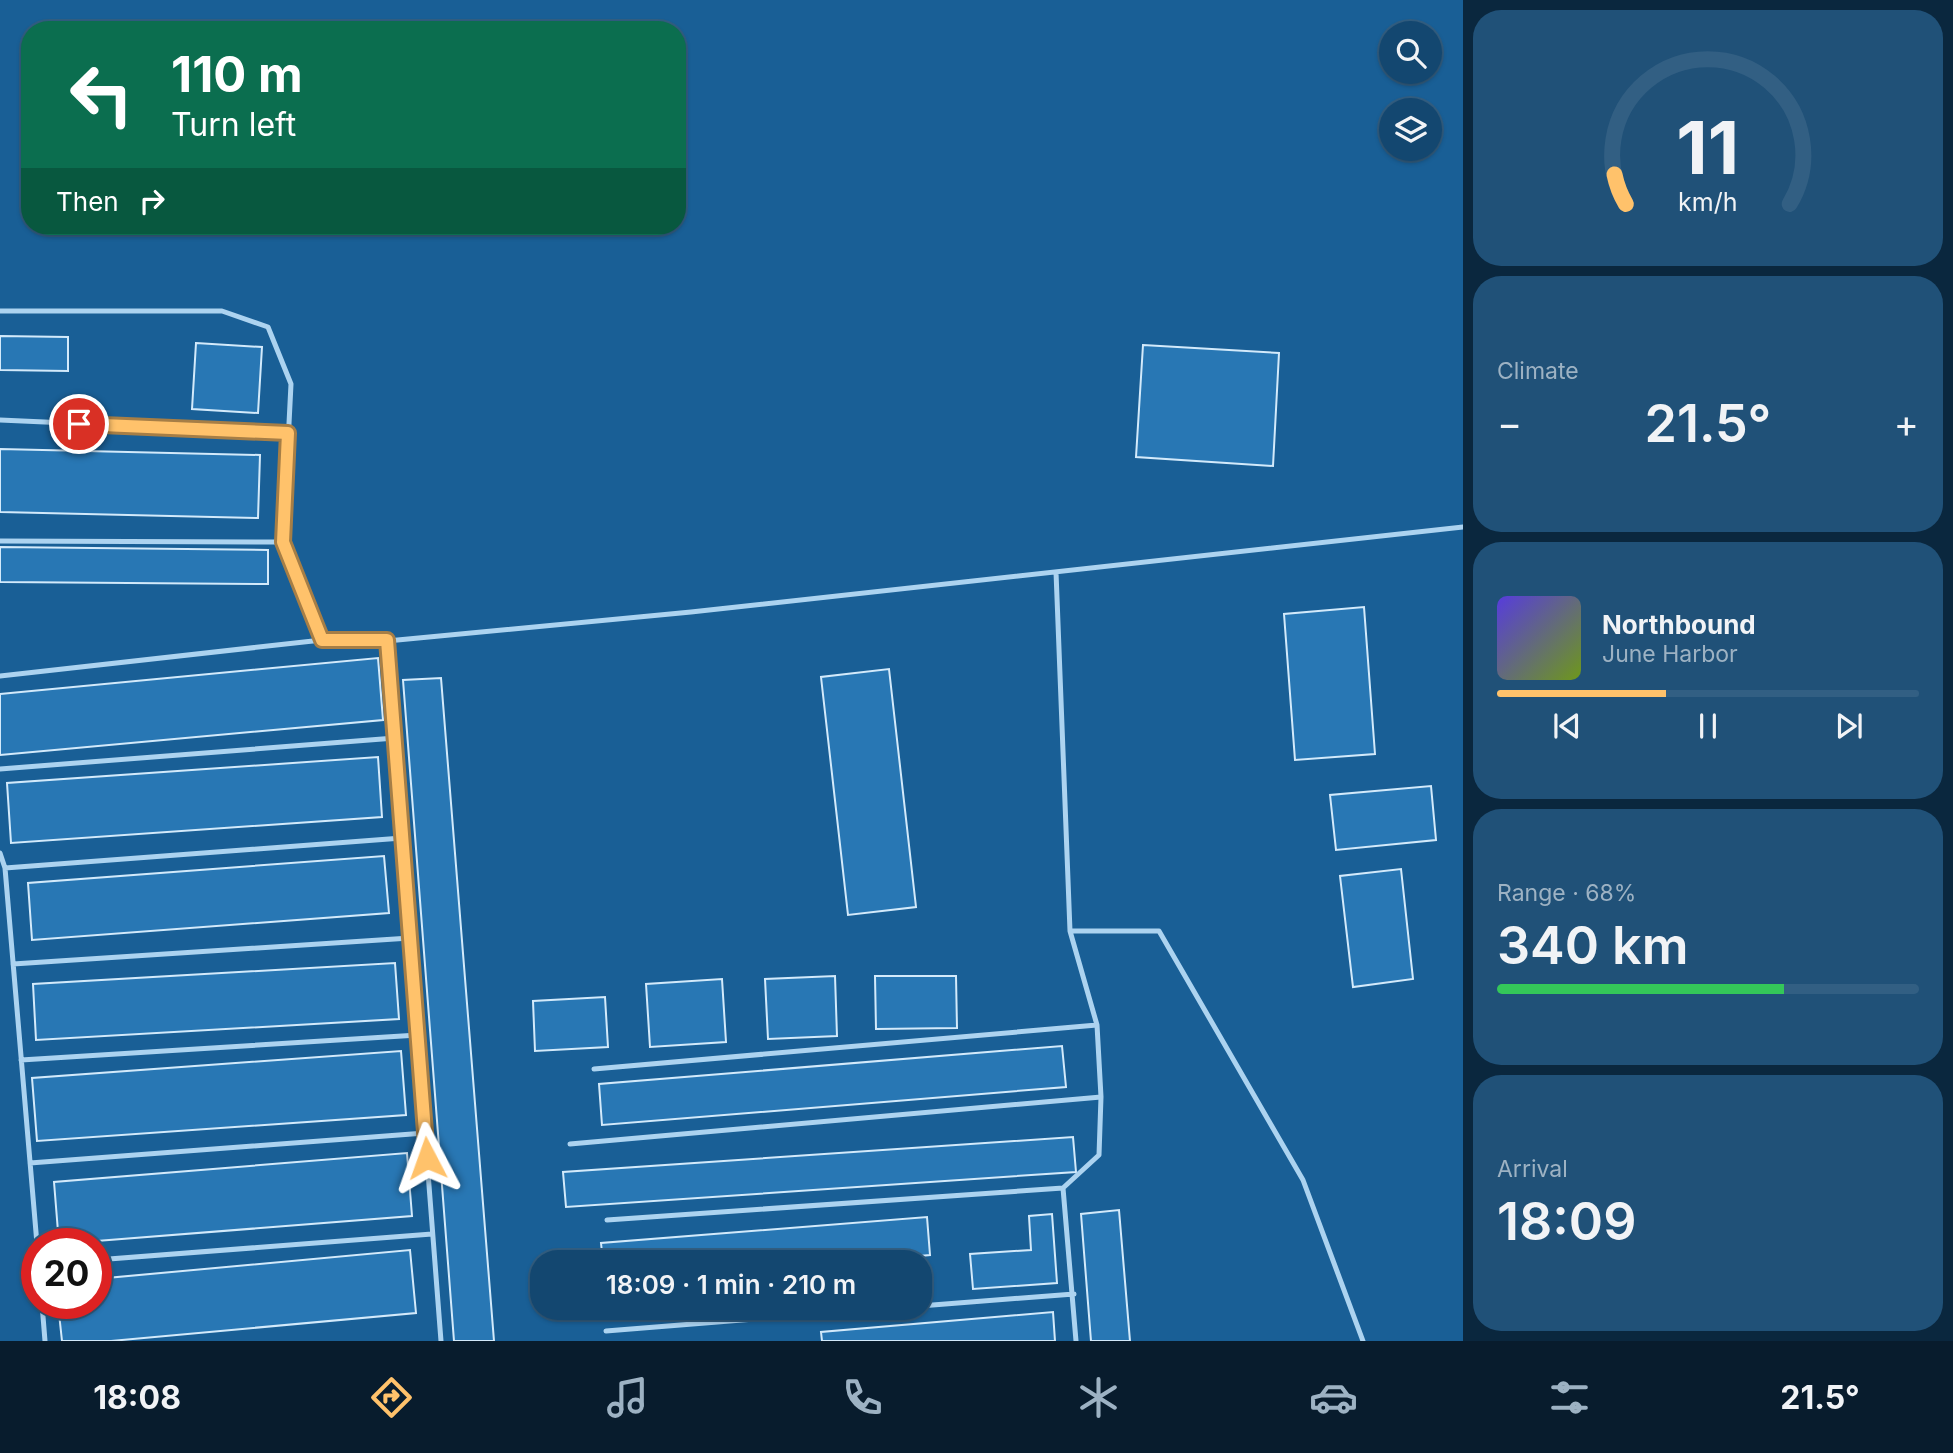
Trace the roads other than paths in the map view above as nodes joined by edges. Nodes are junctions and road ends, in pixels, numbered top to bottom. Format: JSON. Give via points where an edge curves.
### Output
{"nodes":[{"id":1,"x":0,"y":311,"type":"edge"},
{"id":2,"x":0,"y":420,"type":"edge"},
{"id":3,"x":288,"y":433,"type":"junction"},
{"id":4,"x":1463,"y":527,"type":"edge"},
{"id":5,"x":0,"y":541,"type":"edge"},
{"id":6,"x":283,"y":542,"type":"junction"},
{"id":7,"x":1056,"y":572,"type":"junction"},
{"id":8,"x":322,"y":640,"type":"junction"},
{"id":9,"x":387,"y":640,"type":"junction"},
{"id":10,"x":0,"y":676,"type":"edge"},
{"id":11,"x":395,"y":738,"type":"junction"},
{"id":12,"x":0,"y":769,"type":"edge"},
{"id":13,"x":402,"y":838,"type":"junction"},
{"id":14,"x":0,"y":853,"type":"edge"},
{"id":15,"x":5,"y":868,"type":"junction"},
{"id":16,"x":1070,"y":931,"type":"junction"},
{"id":17,"x":410,"y":937,"type":"junction"},
{"id":18,"x":13,"y":964,"type":"junction"},
{"id":19,"x":1097,"y":1025,"type":"junction"},
{"id":20,"x":418,"y":1035,"type":"junction"},
{"id":21,"x":21,"y":1060,"type":"junction"},
{"id":22,"x":594,"y":1069,"type":"dead end"},
{"id":23,"x":1101,"y":1097,"type":"junction"},
{"id":24,"x":425,"y":1133,"type":"junction"},
{"id":25,"x":570,"y":1144,"type":"dead end"},
{"id":26,"x":30,"y":1163,"type":"junction"},
{"id":27,"x":1063,"y":1188,"type":"junction"},
{"id":28,"x":607,"y":1220,"type":"dead end"},
{"id":29,"x":36,"y":1228,"type":"edge"},
{"id":30,"x":432,"y":1234,"type":"junction"},
{"id":31,"x":112,"y":1259,"type":"edge"},
{"id":32,"x":1074,"y":1294,"type":"junction"},
{"id":33,"x":932,"y":1305,"type":"edge"},
{"id":34,"x":43,"y":1319,"type":"edge"},
{"id":35,"x":744,"y":1320,"type":"edge"},
{"id":36,"x":606,"y":1331,"type":"dead end"},
{"id":37,"x":45,"y":1341,"type":"edge"},
{"id":38,"x":440,"y":1341,"type":"edge"},
{"id":39,"x":1076,"y":1341,"type":"edge"},
{"id":40,"x":1363,"y":1341,"type":"edge"}],
"edges":[{"from":1,"to":3,"type":"lane","via":[[222,311],[268,327],[291,384]]},
{"from":2,"to":3,"type":"lane"},
{"from":3,"to":6,"type":"lane"},
{"from":4,"to":7,"type":"lane"},
{"from":5,"to":6,"type":"lane"},
{"from":6,"to":8,"type":"lane"},
{"from":7,"to":9,"type":"lane"},
{"from":7,"to":16,"type":"lane"},
{"from":8,"to":9,"type":"lane"},
{"from":8,"to":10,"type":"lane"},
{"from":9,"to":11,"type":"lane"},
{"from":11,"to":12,"type":"lane"},
{"from":11,"to":13,"type":"lane"},
{"from":13,"to":15,"type":"lane"},
{"from":13,"to":17,"type":"lane"},
{"from":14,"to":15,"type":"lane"},
{"from":15,"to":18,"type":"lane"},
{"from":16,"to":19,"type":"lane"},
{"from":16,"to":40,"type":"lane","via":[[1159,931],[1303,1180]]},
{"from":17,"to":18,"type":"lane"},
{"from":17,"to":20,"type":"lane"},
{"from":18,"to":21,"type":"lane"},
{"from":19,"to":22,"type":"lane"},
{"from":19,"to":23,"type":"lane"},
{"from":20,"to":21,"type":"lane"},
{"from":20,"to":24,"type":"lane"},
{"from":21,"to":26,"type":"lane"},
{"from":23,"to":25,"type":"lane"},
{"from":23,"to":27,"type":"lane","via":[[1099,1155]]},
{"from":24,"to":26,"type":"lane"},
{"from":24,"to":30,"type":"lane"},
{"from":26,"to":29,"type":"lane"},
{"from":27,"to":28,"type":"lane"},
{"from":27,"to":32,"type":"lane"},
{"from":30,"to":31,"type":"lane"},
{"from":30,"to":38,"type":"lane"},
{"from":32,"to":33,"type":"lane"},
{"from":32,"to":39,"type":"lane"},
{"from":34,"to":37,"type":"lane"},
{"from":35,"to":36,"type":"lane"}]}
